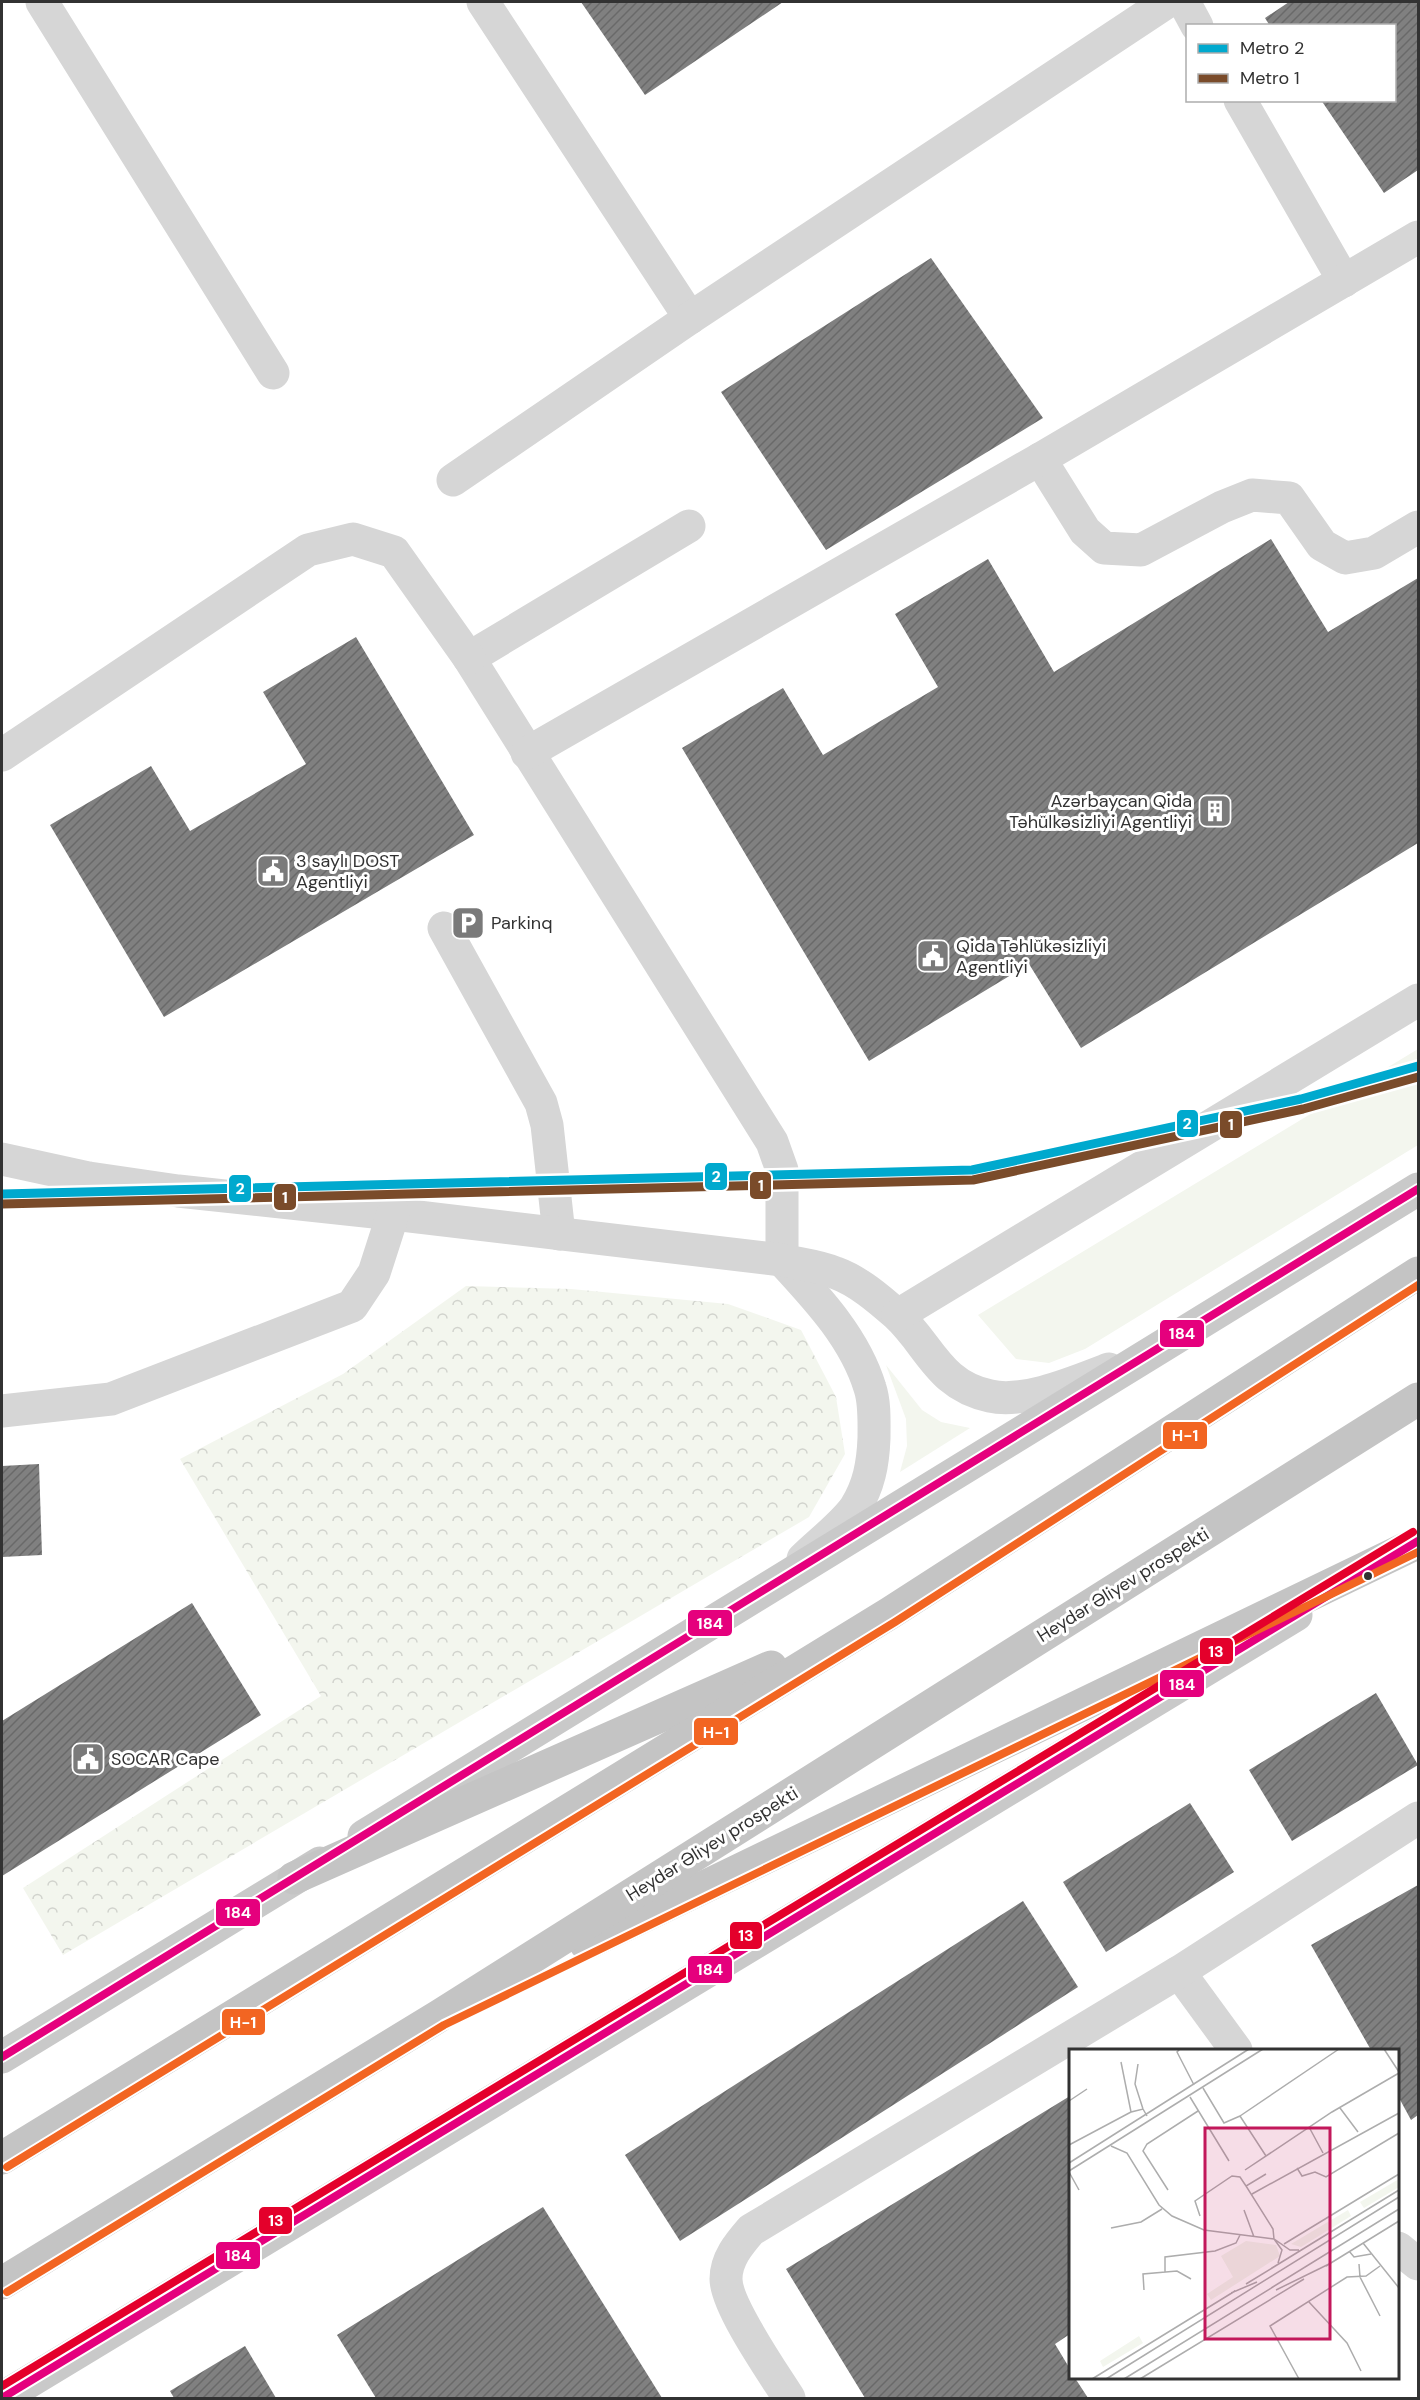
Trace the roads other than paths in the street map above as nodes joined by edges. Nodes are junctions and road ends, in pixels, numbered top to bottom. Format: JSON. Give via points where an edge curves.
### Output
{"nodes":[{"id":1,"x":42,"y":2,"type":"edge"},
{"id":2,"x":483,"y":2,"type":"edge"},
{"id":3,"x":1167,"y":2,"type":"edge"},
{"id":4,"x":1184,"y":2,"type":"edge"},
{"id":5,"x":1196,"y":24,"type":"edge"},
{"id":6,"x":1241,"y":102,"type":"edge"},
{"id":7,"x":1419,"y":237,"type":"edge"},
{"id":8,"x":1344,"y":281,"type":"junction"},
{"id":9,"x":690,"y":318,"type":"junction"},
{"id":10,"x":273,"y":373,"type":"dead end"},
{"id":11,"x":1040,"y":459,"type":"junction"},
{"id":12,"x":453,"y":480,"type":"dead end"},
{"id":13,"x":689,"y":526,"type":"dead end"},
{"id":14,"x":1419,"y":527,"type":"edge"},
{"id":15,"x":469,"y":658,"type":"junction"},
{"id":16,"x":527,"y":753,"type":"junction"},
{"id":17,"x":2,"y":755,"type":"edge"},
{"id":18,"x":444,"y":928,"type":"dead end"},
{"id":19,"x":1419,"y":1000,"type":"edge"},
{"id":20,"x":2,"y":1158,"type":"edge"},
{"id":21,"x":1419,"y":1189,"type":"edge"},
{"id":22,"x":393,"y":1214,"type":"junction"},
{"id":23,"x":559,"y":1234,"type":"junction"},
{"id":24,"x":782,"y":1260,"type":"junction"},
{"id":25,"x":1419,"y":1273,"type":"edge"},
{"id":26,"x":898,"y":1315,"type":"junction"},
{"id":27,"x":1154,"y":1352,"type":"junction"},
{"id":28,"x":1419,"y":1399,"type":"edge"},
{"id":29,"x":2,"y":1411,"type":"edge"},
{"id":30,"x":1414,"y":1544,"type":"edge"},
{"id":31,"x":782,"y":1579,"type":"junction"},
{"id":32,"x":890,"y":1613,"type":"junction"},
{"id":33,"x":1419,"y":1818,"type":"edge"},
{"id":34,"x":294,"y":1878,"type":"junction"},
{"id":35,"x":1179,"y":1972,"type":"junction"},
{"id":36,"x":439,"y":2016,"type":"junction"},
{"id":37,"x":1235,"y":2049,"type":"edge"},
{"id":38,"x":2,"y":2057,"type":"edge"},
{"id":39,"x":2,"y":2158,"type":"edge"},
{"id":40,"x":1399,"y":2249,"type":"edge"},
{"id":41,"x":1419,"y":2264,"type":"edge"},
{"id":42,"x":2,"y":2283,"type":"edge"},
{"id":43,"x":2,"y":2398,"type":"edge"},
{"id":44,"x":789,"y":2398,"type":"edge"}],
"edges":[{"from":1,"to":10,"type":"street"},
{"from":2,"to":9,"type":"street"},
{"from":3,"to":9,"type":"street"},
{"from":4,"to":5,"type":"street"},
{"from":6,"to":8,"type":"street"},
{"from":7,"to":8,"type":"street"},
{"from":8,"to":11,"type":"street"},
{"from":9,"to":12,"type":"street"},
{"from":11,"to":14,"type":"street","via":[[1085,531],[1104,548],[1142,550],[1252,495],[1288,498],[1322,545],[1345,558],[1374,553]]},
{"from":11,"to":16,"type":"street"},
{"from":13,"to":15,"type":"street"},
{"from":15,"to":16,"type":"street"},
{"from":15,"to":17,"type":"street","via":[[394,552],[353,539],[308,550]]},
{"from":16,"to":24,"type":"street","via":[[772,1142],[782,1170]]},
{"from":18,"to":23,"type":"street","via":[[541,1103]]},
{"from":19,"to":26,"type":"street"},
{"from":20,"to":22,"type":"street","via":[[89,1178],[178,1191]]},
{"from":21,"to":27,"type":"main road"},
{"from":22,"to":23,"type":"street"},
{"from":22,"to":29,"type":"street","via":[[374,1273],[352,1306],[111,1399]]},
{"from":23,"to":24,"type":"street"},
{"from":24,"to":26,"type":"street","via":[[836,1273]]},
{"from":24,"to":31,"type":"street","via":[[821,1301],[856,1353],[871,1389],[874,1425],[867,1486],[853,1510]]},
{"from":25,"to":32,"type":"highway"},
{"from":26,"to":27,"type":"street","via":[[940,1369],[965,1388],[992,1397],[1057,1389]]},
{"from":27,"to":31,"type":"main road"},
{"from":28,"to":36,"type":"highway","name":"Heydər Əliyev prospekti"},
{"from":30,"to":36,"type":"highway"},
{"from":30,"to":43,"type":"main road"},
{"from":31,"to":34,"type":"main road"},
{"from":32,"to":34,"type":"highway"},
{"from":32,"to":39,"type":"highway"},
{"from":33,"to":35,"type":"street"},
{"from":34,"to":38,"type":"main road"},
{"from":35,"to":37,"type":"street"},
{"from":35,"to":44,"type":"street","via":[[751,2230],[733,2252],[726,2280],[736,2312]]},
{"from":36,"to":42,"type":"highway","name":"Heydər Əliyev prospekti"},
{"from":40,"to":41,"type":"street"}]}
